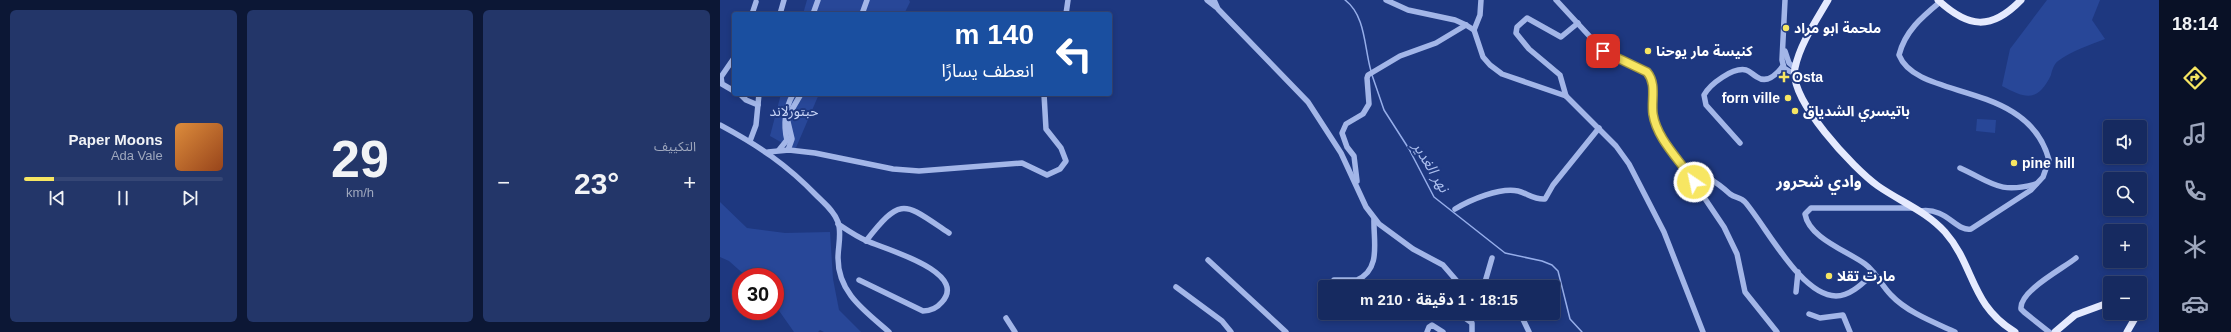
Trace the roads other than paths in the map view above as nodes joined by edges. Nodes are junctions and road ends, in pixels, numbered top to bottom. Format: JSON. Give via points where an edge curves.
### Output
{"nodes":[{"id":1,"x":784,"y":0,"type":"edge"},
{"id":2,"x":818,"y":0,"type":"edge"},
{"id":3,"x":867,"y":0,"type":"edge"},
{"id":4,"x":1068,"y":0,"type":"edge"},
{"id":5,"x":1207,"y":0,"type":"edge"},
{"id":6,"x":1214,"y":0,"type":"edge"},
{"id":7,"x":1386,"y":0,"type":"edge"},
{"id":8,"x":1481,"y":0,"type":"edge"},
{"id":9,"x":1556,"y":0,"type":"edge"},
{"id":10,"x":1785,"y":0,"type":"edge"},
{"id":11,"x":1828,"y":0,"type":"edge"},
{"id":12,"x":2021,"y":0,"type":"edge"},
{"id":13,"x":1939,"y":1,"type":"edge"},
{"id":14,"x":756,"y":2,"type":"dead end"},
{"id":15,"x":1218,"y":9,"type":"junction"},
{"id":16,"x":753,"y":12,"type":"edge"},
{"id":17,"x":781,"y":12,"type":"edge"},
{"id":18,"x":814,"y":12,"type":"edge"},
{"id":19,"x":863,"y":12,"type":"edge"},
{"id":20,"x":1066,"y":12,"type":"edge"},
{"id":21,"x":1578,"y":23,"type":"junction"},
{"id":22,"x":1466,"y":25,"type":"junction"},
{"id":23,"x":1474,"y":30,"type":"junction"},
{"id":24,"x":1784,"y":49,"type":"junction"},
{"id":25,"x":732,"y":61,"type":"edge"},
{"id":26,"x":1783,"y":66,"type":"junction"},
{"id":27,"x":1794,"y":71,"type":"junction"},
{"id":28,"x":720,"y":77,"type":"edge"},
{"id":29,"x":720,"y":77,"type":"edge"},
{"id":30,"x":732,"y":90,"type":"edge"},
{"id":31,"x":743,"y":96,"type":"edge"},
{"id":32,"x":759,"y":96,"type":"edge"},
{"id":33,"x":792,"y":96,"type":"edge"},
{"id":34,"x":800,"y":96,"type":"edge"},
{"id":35,"x":1044,"y":96,"type":"edge"},
{"id":36,"x":1566,"y":96,"type":"junction"},
{"id":37,"x":758,"y":105,"type":"junction"},
{"id":38,"x":720,"y":125,"type":"edge"},
{"id":39,"x":1599,"y":128,"type":"junction"},
{"id":40,"x":750,"y":141,"type":"junction"},
{"id":41,"x":1740,"y":144,"type":"dead end"},
{"id":42,"x":779,"y":150,"type":"junction"},
{"id":43,"x":788,"y":150,"type":"junction"},
{"id":44,"x":768,"y":152,"type":"junction"},
{"id":45,"x":1960,"y":168,"type":"dead end"},
{"id":46,"x":1688,"y":172,"type":"junction"},
{"id":47,"x":2037,"y":184,"type":"junction"},
{"id":48,"x":1357,"y":185,"type":"junction"},
{"id":49,"x":1455,"y":209,"type":"dead end"},
{"id":50,"x":1918,"y":210,"type":"junction"},
{"id":51,"x":1374,"y":219,"type":"junction"},
{"id":52,"x":838,"y":224,"type":"junction"},
{"id":53,"x":949,"y":233,"type":"dead end"},
{"id":54,"x":866,"y":241,"type":"junction"},
{"id":55,"x":1492,"y":258,"type":"dead end"},
{"id":56,"x":2076,"y":258,"type":"dead end"},
{"id":57,"x":1208,"y":260,"type":"dead end"},
{"id":58,"x":1798,"y":272,"type":"junction"},
{"id":59,"x":1874,"y":273,"type":"junction"},
{"id":60,"x":859,"y":280,"type":"dead end"},
{"id":61,"x":1357,"y":280,"type":"edge"},
{"id":62,"x":1455,"y":280,"type":"edge"},
{"id":63,"x":1486,"y":280,"type":"edge"},
{"id":64,"x":1176,"y":287,"type":"dead end"},
{"id":65,"x":1796,"y":292,"type":"dead end"},
{"id":66,"x":2103,"y":305,"type":"edge"},
{"id":67,"x":1809,"y":314,"type":"dead end"},
{"id":68,"x":1006,"y":318,"type":"dead end"},
{"id":69,"x":1468,"y":320,"type":"edge"},
{"id":70,"x":1523,"y":320,"type":"edge"},
{"id":71,"x":2134,"y":320,"type":"edge"},
{"id":72,"x":889,"y":332,"type":"edge"},
{"id":73,"x":1015,"y":332,"type":"edge"},
{"id":74,"x":1231,"y":332,"type":"edge"},
{"id":75,"x":1286,"y":332,"type":"edge"},
{"id":76,"x":1427,"y":332,"type":"edge"},
{"id":77,"x":1443,"y":332,"type":"edge"},
{"id":78,"x":1472,"y":332,"type":"edge"},
{"id":79,"x":1529,"y":332,"type":"edge"},
{"id":80,"x":1703,"y":332,"type":"edge"},
{"id":81,"x":1777,"y":332,"type":"edge"},
{"id":82,"x":1850,"y":332,"type":"edge"},
{"id":83,"x":1954,"y":332,"type":"edge"},
{"id":84,"x":2015,"y":332,"type":"edge"},
{"id":85,"x":2048,"y":332,"type":"edge"},
{"id":86,"x":2055,"y":332,"type":"edge"},
{"id":87,"x":2127,"y":332,"type":"edge"}],
"edges":[{"from":1,"to":17,"type":"street"},
{"from":2,"to":18,"type":"street"},
{"from":3,"to":19,"type":"street"},
{"from":4,"to":20,"type":"street"},
{"from":5,"to":15,"type":"street"},
{"from":6,"to":15,"type":"street"},
{"from":7,"to":22,"type":"street","via":[[1408,10],[1455,20]]},
{"from":8,"to":23,"type":"street","via":[[1480,15]]},
{"from":9,"to":21,"type":"street"},
{"from":10,"to":24,"type":"street"},
{"from":11,"to":27,"type":"main road","via":[[1803,45]]},
{"from":12,"to":13,"type":"main road","via":[[2003,14],[1983,23],[1964,19]]},
{"from":13,"to":47,"type":"street","via":[[1906,36],[1899,55],[1902,63],[1916,74],[1994,102],[2023,119],[2041,143],[2049,160],[2048,168]]},
{"from":14,"to":16,"type":"street"},
{"from":15,"to":48,"type":"street","via":[[1308,102],[1325,126]]},
{"from":21,"to":36,"type":"street","via":[[1561,37],[1527,18],[1517,28],[1516,33],[1529,49],[1557,72]]},
{"from":21,"to":46,"type":"street","via":[[1605,53],[1647,72],[1652,78],[1656,126]]},
{"from":22,"to":23,"type":"street"},
{"from":22,"to":48,"type":"street","via":[[1436,43],[1400,56],[1366,78],[1369,104],[1363,114],[1346,124],[1342,133],[1347,147],[1354,156]]},
{"from":23,"to":36,"type":"street","via":[[1483,57],[1502,74]]},
{"from":24,"to":26,"type":"street"},
{"from":24,"to":27,"type":"street"},
{"from":25,"to":28,"type":"street"},
{"from":26,"to":27,"type":"street","via":[[1789,72]]},
{"from":26,"to":41,"type":"street","via":[[1776,75],[1764,79],[1747,70],[1733,72],[1715,82],[1704,95],[1706,105]]},
{"from":27,"to":50,"type":"main road","via":[[1796,84],[1806,106],[1831,140],[1878,186]]},
{"from":29,"to":30,"type":"street","via":[[722,84]]},
{"from":31,"to":37,"type":"street"},
{"from":32,"to":37,"type":"street"},
{"from":33,"to":42,"type":"street","via":[[784,127],[787,140]]},
{"from":34,"to":43,"type":"street","via":[[787,118],[792,139]]},
{"from":35,"to":43,"type":"street","via":[[1046,129],[1061,148],[1066,161],[1053,174],[1041,173],[1022,163],[919,171],[893,169]]},
{"from":36,"to":39,"type":"street"},
{"from":37,"to":40,"type":"street","via":[[756,125]]},
{"from":38,"to":40,"type":"street"},
{"from":39,"to":49,"type":"street","via":[[1545,199],[1514,190],[1486,195]]},
{"from":39,"to":80,"type":"street","via":[[1616,146],[1643,190],[1664,232]]},
{"from":40,"to":44,"type":"street"},
{"from":42,"to":43,"type":"street"},
{"from":42,"to":44,"type":"street"},
{"from":44,"to":52,"type":"street","via":[[802,180],[831,209]]},
{"from":45,"to":47,"type":"street","via":[[2003,188]]},
{"from":46,"to":58,"type":"street","via":[[1705,176],[1732,196],[1745,202]]},
{"from":46,"to":81,"type":"street","via":[[1715,211],[1734,247],[1745,292]]},
{"from":47,"to":50,"type":"street","via":[[2025,195],[1967,230],[1934,210]]},
{"from":48,"to":51,"type":"street"},
{"from":50,"to":59,"type":"street","via":[[1830,207],[1811,208],[1806,211],[1805,218],[1811,227]]},
{"from":50,"to":84,"type":"main road","via":[[1936,222],[1948,236],[1986,308]]},
{"from":51,"to":61,"type":"street","via":[[1375,256],[1370,269]]},
{"from":51,"to":62,"type":"street","via":[[1399,239],[1443,266]]},
{"from":52,"to":54,"type":"street"},
{"from":52,"to":72,"type":"street","via":[[839,271],[842,284],[861,308]]},
{"from":53,"to":54,"type":"street","via":[[920,213],[907,208],[891,212]]},
{"from":54,"to":60,"type":"street","via":[[913,258],[936,272],[947,285],[947,294],[933,310],[923,311]]},
{"from":55,"to":63,"type":"street"},
{"from":56,"to":85,"type":"street","via":[[2043,280],[2022,303],[2021,309]]},
{"from":57,"to":75,"type":"street"},
{"from":58,"to":59,"type":"street","via":[[1817,290],[1836,296],[1854,290]]},
{"from":58,"to":65,"type":"street"},
{"from":59,"to":83,"type":"street","via":[[1891,295],[1901,303]]},
{"from":64,"to":74,"type":"street","via":[[1222,321]]},
{"from":66,"to":86,"type":"main road","via":[[2075,315]]},
{"from":67,"to":82,"type":"street","via":[[1820,318],[1843,315]]},
{"from":68,"to":73,"type":"street"},
{"from":69,"to":78,"type":"street","via":[[1474,328]]},
{"from":70,"to":79,"type":"street"},
{"from":71,"to":87,"type":"main road"},
{"from":76,"to":77,"type":"street","via":[[1432,325]]}]}
